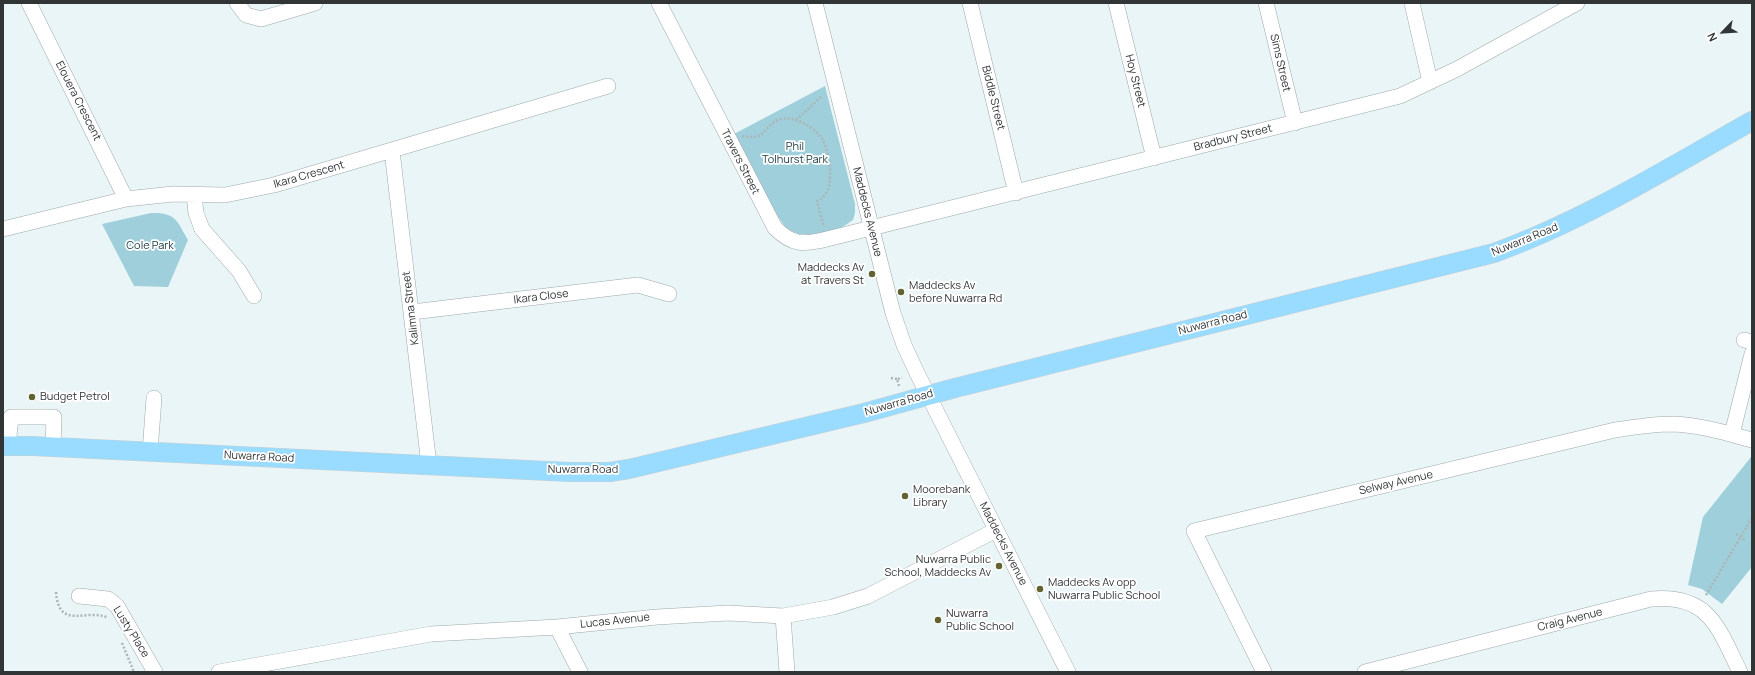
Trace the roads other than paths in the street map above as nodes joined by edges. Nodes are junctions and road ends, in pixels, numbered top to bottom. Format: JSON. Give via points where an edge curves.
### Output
{"nodes":[{"id":1,"x":29,"y":3,"type":"edge"},
{"id":2,"x":237,"y":3,"type":"edge"},
{"id":3,"x":315,"y":3,"type":"edge"},
{"id":4,"x":659,"y":3,"type":"edge"},
{"id":5,"x":816,"y":3,"type":"edge"},
{"id":6,"x":970,"y":3,"type":"edge"},
{"id":7,"x":1116,"y":3,"type":"edge"},
{"id":8,"x":1266,"y":3,"type":"edge"},
{"id":9,"x":1412,"y":3,"type":"edge"},
{"id":10,"x":1577,"y":3,"type":"edge"},
{"id":11,"x":1430,"y":82,"type":"junction"},
{"id":12,"x":608,"y":86,"type":"dead end"},
{"id":13,"x":1752,"y":121,"type":"edge"},
{"id":14,"x":1295,"y":123,"type":"junction"},
{"id":15,"x":392,"y":151,"type":"junction"},
{"id":16,"x":1154,"y":158,"type":"junction"},
{"id":17,"x":1016,"y":193,"type":"junction"},
{"id":18,"x":194,"y":195,"type":"junction"},
{"id":19,"x":126,"y":199,"type":"junction"},
{"id":20,"x":872,"y":228,"type":"junction"},
{"id":21,"x":3,"y":229,"type":"edge"},
{"id":22,"x":669,"y":294,"type":"dead end"},
{"id":23,"x":254,"y":296,"type":"dead end"},
{"id":24,"x":412,"y":312,"type":"junction"},
{"id":25,"x":1752,"y":354,"type":"edge"},
{"id":26,"x":928,"y":395,"type":"junction"},
{"id":27,"x":154,"y":398,"type":"dead end"},
{"id":28,"x":1732,"y":434,"type":"junction"},
{"id":29,"x":1752,"y":440,"type":"edge"},
{"id":30,"x":5,"y":446,"type":"edge"},
{"id":31,"x":53,"y":448,"type":"junction"},
{"id":32,"x":150,"y":452,"type":"junction"},
{"id":33,"x":428,"y":465,"type":"junction"},
{"id":34,"x":996,"y":530,"type":"junction"},
{"id":35,"x":78,"y":596,"type":"dead end"},
{"id":36,"x":783,"y":616,"type":"junction"},
{"id":37,"x":558,"y":627,"type":"junction"},
{"id":38,"x":155,"y":672,"type":"edge"},
{"id":39,"x":219,"y":672,"type":"edge"},
{"id":40,"x":580,"y":672,"type":"edge"},
{"id":41,"x":787,"y":672,"type":"edge"},
{"id":42,"x":1068,"y":672,"type":"edge"},
{"id":43,"x":1264,"y":672,"type":"edge"},
{"id":44,"x":1366,"y":672,"type":"edge"},
{"id":45,"x":1740,"y":672,"type":"edge"}],
"edges":[{"from":1,"to":19,"type":"street","name":"Elouera Crescent"},
{"from":2,"to":3,"type":"street","via":[[246,15],[261,18]]},
{"from":4,"to":20,"type":"street","name":"Travers Street","via":[[775,228],[782,236],[793,242],[803,243]]},
{"from":5,"to":20,"type":"street","name":"Maddecks Avenue"},
{"from":6,"to":17,"type":"street","name":"Biddle Street"},
{"from":7,"to":16,"type":"street","name":"Hoy Street"},
{"from":8,"to":14,"type":"street","name":"Sims Street"},
{"from":9,"to":11,"type":"street"},
{"from":10,"to":11,"type":"street","name":"Bradbury Street"},
{"from":11,"to":14,"type":"street","name":"Bradbury Street","via":[[1400,96]]},
{"from":12,"to":15,"type":"street","name":"Ikara Crescent"},
{"from":13,"to":26,"type":"main road","name":"Nuwarra Road","via":[[1574,220],[1494,253]]},
{"from":14,"to":16,"type":"street","name":"Bradbury Street"},
{"from":15,"to":18,"type":"street","name":"Ikara Crescent","via":[[252,190]]},
{"from":15,"to":24,"type":"street","name":"Kalimna Street"},
{"from":16,"to":17,"type":"street","name":"Bradbury Street"},
{"from":17,"to":20,"type":"street","name":"Bradbury Street"},
{"from":18,"to":19,"type":"street","name":"Ikara Crescent","via":[[173,194]]},
{"from":18,"to":23,"type":"street","via":[[196,213],[202,229],[239,270]]},
{"from":19,"to":21,"type":"street","name":"Ikara Crescent"},
{"from":20,"to":26,"type":"street","name":"Maddecks Avenue","via":[[898,329]]},
{"from":22,"to":24,"type":"street","name":"Ikara Close","via":[[638,286]]},
{"from":24,"to":33,"type":"street","name":"Kalimna Street"},
{"from":25,"to":28,"type":"street"},
{"from":26,"to":33,"type":"main road","name":"Nuwarra Road","via":[[650,465],[610,472]]},
{"from":26,"to":34,"type":"street","name":"Maddecks Avenue"},
{"from":27,"to":32,"type":"street"},
{"from":28,"to":29,"type":"street","name":"Selway Avenue"},
{"from":28,"to":43,"type":"street","name":"Selway Avenue","via":[[1674,424],[1614,430],[1194,531]]},
{"from":30,"to":31,"type":"main road","name":"Nuwarra Road"},
{"from":30,"to":31,"type":"street","via":[[11,418],[54,417]]},
{"from":31,"to":32,"type":"main road","name":"Nuwarra Road"},
{"from":32,"to":33,"type":"main road","name":"Nuwarra Road"},
{"from":34,"to":36,"type":"street","name":"Lucas Avenue","via":[[868,596],[833,607]]},
{"from":34,"to":42,"type":"street","name":"Maddecks Avenue"},
{"from":35,"to":38,"type":"street","name":"Lusty Place","via":[[108,599],[117,606]]},
{"from":36,"to":37,"type":"street","name":"Lucas Avenue","via":[[728,614],[657,617]]},
{"from":36,"to":41,"type":"street"},
{"from":37,"to":39,"type":"street","name":"Lucas Avenue","via":[[431,634]]},
{"from":37,"to":40,"type":"street"},
{"from":44,"to":45,"type":"street","name":"Craig Avenue","via":[[1651,599],[1664,598],[1689,602],[1700,608],[1711,619]]}]}
